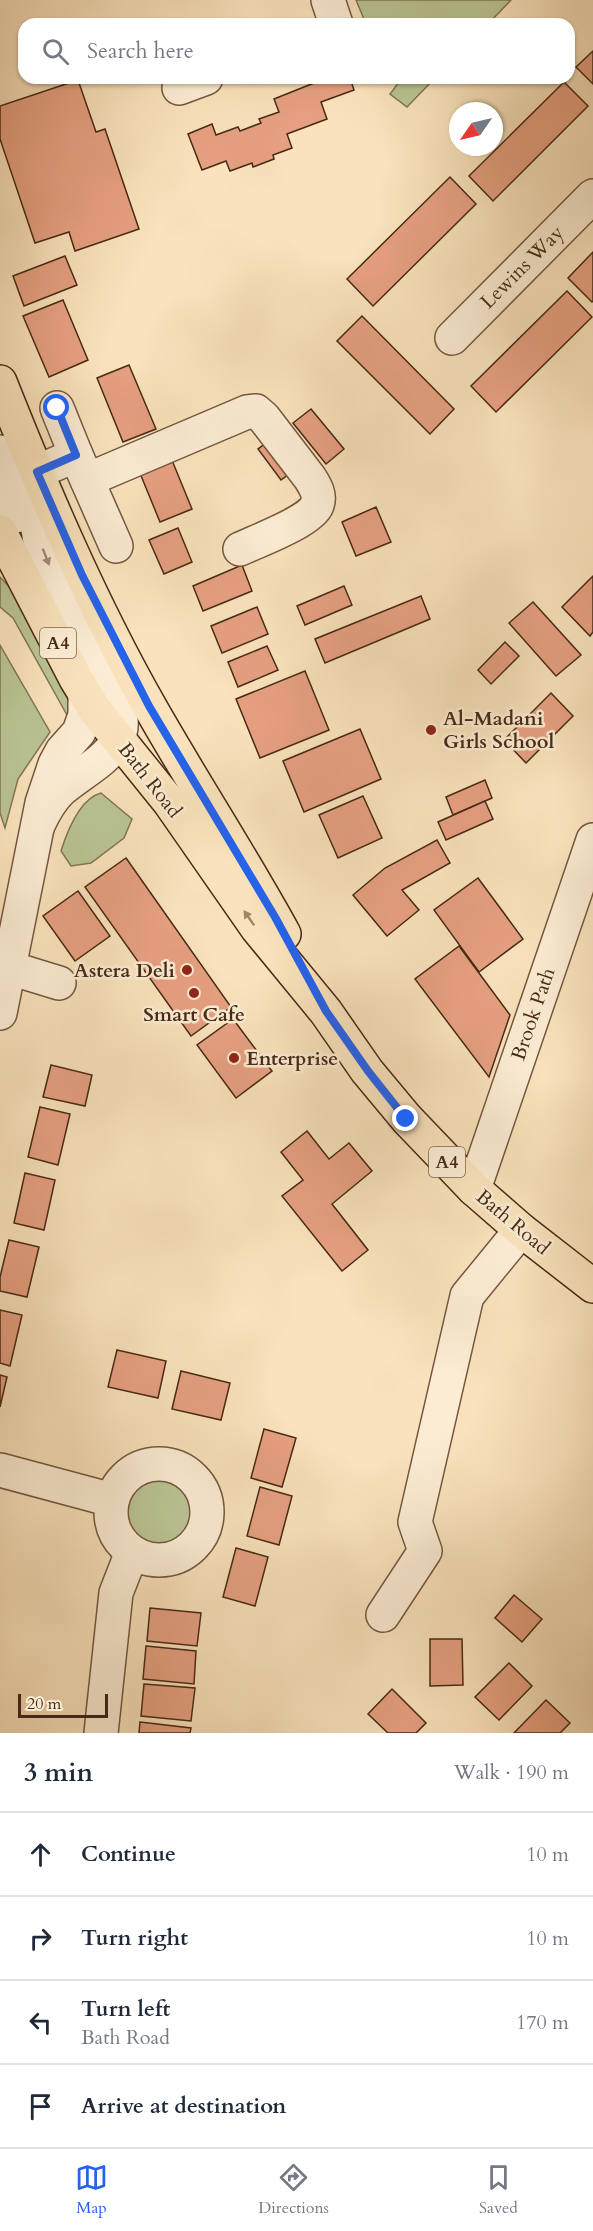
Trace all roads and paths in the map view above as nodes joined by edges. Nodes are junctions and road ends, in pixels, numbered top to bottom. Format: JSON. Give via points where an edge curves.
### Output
{"nodes":[{"id":1,"x":328,"y":0,"type":"edge"},
{"id":2,"x":334,"y":18,"type":"edge"},
{"id":3,"x":593,"y":196,"type":"edge"},
{"id":4,"x":452,"y":338,"type":"dead end"},
{"id":5,"x":0,"y":381,"type":"edge"},
{"id":6,"x":57,"y":408,"type":"dead end"},
{"id":7,"x":82,"y":468,"type":"junction"},
{"id":8,"x":19,"y":477,"type":"edge"},
{"id":9,"x":1,"y":543,"type":"edge"},
{"id":10,"x":116,"y":546,"type":"dead end"},
{"id":11,"x":240,"y":549,"type":"dead end"},
{"id":12,"x":102,"y":723,"type":"junction"},
{"id":13,"x":176,"y":753,"type":"junction"},
{"id":14,"x":92,"y":767,"type":"junction"},
{"id":15,"x":147,"y":775,"type":"junction"},
{"id":16,"x":38,"y":825,"type":"junction"},
{"id":17,"x":593,"y":840,"type":"edge"},
{"id":18,"x":10,"y":968,"type":"junction"},
{"id":19,"x":59,"y":983,"type":"dead end"},
{"id":20,"x":326,"y":1011,"type":"junction"},
{"id":21,"x":0,"y":1013,"type":"edge"},
{"id":22,"x":474,"y":1189,"type":"junction"},
{"id":23,"x":521,"y":1230,"type":"junction"},
{"id":24,"x":593,"y":1287,"type":"edge"},
{"id":25,"x":0,"y":1470,"type":"edge"},
{"id":26,"x":112,"y":1500,"type":"junction"},
{"id":27,"x":132,"y":1552,"type":"junction"},
{"id":28,"x":383,"y":1615,"type":"dead end"},
{"id":29,"x":101,"y":1733,"type":"edge"}],
"edges":[{"from":1,"to":2,"type":"street"},
{"from":3,"to":4,"type":"street","name":"Lewins Way"},
{"from":5,"to":8,"type":"main road","name":"Bath Road","number":"A4"},
{"from":6,"to":7,"type":"street"},
{"from":7,"to":8,"type":"street"},
{"from":7,"to":10,"type":"street"},
{"from":7,"to":11,"type":"street","via":[[256,411],[310,478],[318,498],[316,507],[305,517]]},
{"from":8,"to":9,"type":"street","via":[[15,524]]},
{"from":8,"to":12,"type":"street","one_way":true,"via":[[47,560],[116,700]]},
{"from":8,"to":13,"type":"main road","name":"Bath Road","number":"A4","via":[[60,526],[101,614]]},
{"from":9,"to":12,"type":"main road","name":"Bath Road","number":"A4"},
{"from":12,"to":13,"type":"street","via":[[159,739]]},
{"from":12,"to":14,"type":"street","via":[[108,754]]},
{"from":12,"to":15,"type":"main road","name":"Bath Road","number":"A4"},
{"from":12,"to":16,"type":"street","via":[[62,751]]},
{"from":13,"to":20,"type":"main road","name":"Bath Road","number":"A4","via":[[275,917]]},
{"from":14,"to":15,"type":"street","via":[[128,765]]},
{"from":14,"to":16,"type":"street","via":[[61,790]]},
{"from":20,"to":15,"type":"main road","name":"Bath Road","number":"A4","one_way":true,"via":[[257,928]]},
{"from":16,"to":18,"type":"street"},
{"from":17,"to":22,"type":"street","name":"Brook Path"},
{"from":18,"to":19,"type":"street"},
{"from":18,"to":21,"type":"street"},
{"from":20,"to":22,"type":"main road","name":"Bath Road","number":"A4","via":[[406,1119]]},
{"from":22,"to":23,"type":"main road","name":"Bath Road","number":"A4"},
{"from":23,"to":24,"type":"main road","name":"Bath Road","number":"A4"},
{"from":23,"to":28,"type":"street","via":[[467,1296],[415,1522],[425,1551]]},
{"from":25,"to":26,"type":"street"},
{"from":26,"to":27,"type":"street","via":[[111,1520],[118,1538]]},
{"from":26,"to":27,"type":"street","via":[[120,1483],[134,1471],[152,1465],[170,1466],[187,1474],[200,1487],[206,1523],[191,1547],[167,1560],[148,1559]]},
{"from":27,"to":29,"type":"street","via":[[116,1593]]}]}
